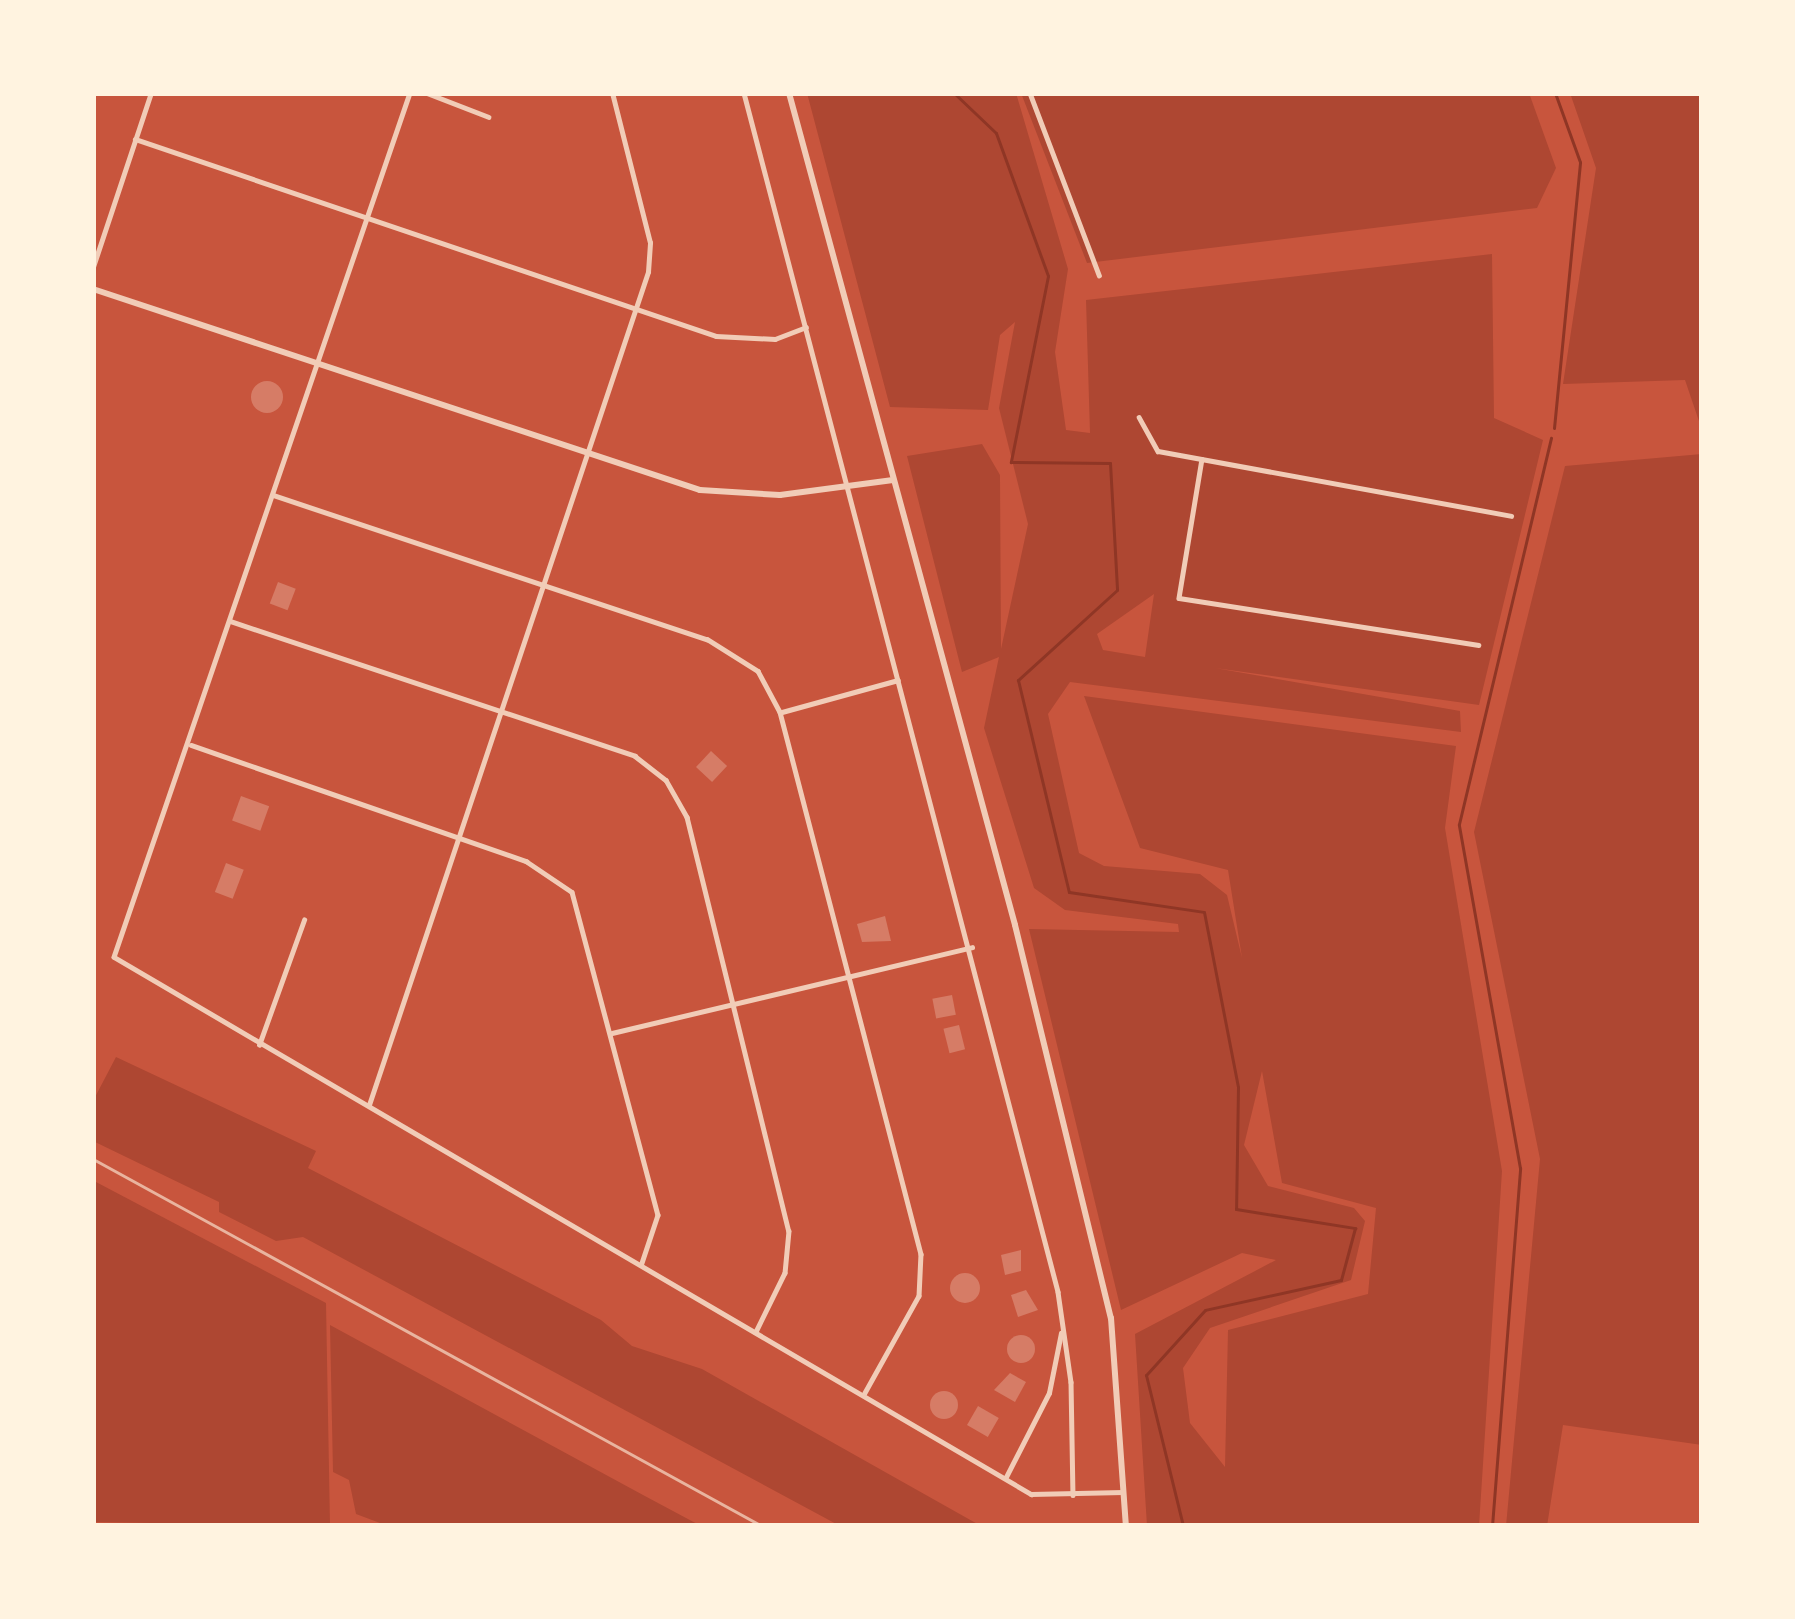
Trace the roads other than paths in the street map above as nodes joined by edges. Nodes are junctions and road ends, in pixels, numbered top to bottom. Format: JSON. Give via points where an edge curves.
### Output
{"nodes":[{"id":1,"x":151,"y":93,"type":"edge"},
{"id":2,"x":410,"y":93,"type":"edge"},
{"id":3,"x":427,"y":93,"type":"edge"},
{"id":4,"x":612,"y":93,"type":"edge"},
{"id":5,"x":744,"y":93,"type":"edge"},
{"id":6,"x":789,"y":93,"type":"edge"},
{"id":7,"x":1030,"y":93,"type":"edge"},
{"id":8,"x":489,"y":117,"type":"dead end"},
{"id":9,"x":135,"y":139,"type":"junction"},
{"id":10,"x":367,"y":214,"type":"junction"},
{"id":11,"x":93,"y":267,"type":"edge"},
{"id":12,"x":1099,"y":275,"type":"dead end"},
{"id":13,"x":93,"y":289,"type":"edge"},
{"id":14,"x":635,"y":308,"type":"junction"},
{"id":15,"x":806,"y":327,"type":"junction"},
{"id":16,"x":316,"y":362,"type":"junction"},
{"id":17,"x":1138,"y":417,"type":"dead end"},
{"id":18,"x":586,"y":453,"type":"junction"},
{"id":19,"x":1202,"y":459,"type":"junction"},
{"id":20,"x":893,"y":480,"type":"junction"},
{"id":21,"x":847,"y":490,"type":"junction"},
{"id":22,"x":273,"y":495,"type":"junction"},
{"id":23,"x":1511,"y":516,"type":"dead end"},
{"id":24,"x":543,"y":585,"type":"junction"},
{"id":25,"x":230,"y":621,"type":"junction"},
{"id":26,"x":1478,"y":645,"type":"dead end"},
{"id":27,"x":898,"y":680,"type":"junction"},
{"id":28,"x":499,"y":709,"type":"junction"},
{"id":29,"x":780,"y":712,"type":"junction"},
{"id":30,"x":191,"y":745,"type":"junction"},
{"id":31,"x":454,"y":837,"type":"junction"},
{"id":32,"x":304,"y":920,"type":"dead end"},
{"id":33,"x":972,"y":947,"type":"junction"},
{"id":34,"x":848,"y":974,"type":"junction"},
{"id":35,"x":731,"y":1005,"type":"junction"},
{"id":36,"x":612,"y":1033,"type":"junction"},
{"id":37,"x":258,"y":1047,"type":"junction"},
{"id":38,"x":369,"y":1106,"type":"junction"},
{"id":39,"x":641,"y":1263,"type":"junction"},
{"id":40,"x":1062,"y":1323,"type":"junction"},
{"id":41,"x":756,"y":1332,"type":"junction"},
{"id":42,"x":864,"y":1395,"type":"junction"},
{"id":43,"x":1006,"y":1477,"type":"junction"},
{"id":44,"x":1123,"y":1492,"type":"junction"},
{"id":45,"x":1073,"y":1495,"type":"junction"},
{"id":46,"x":1126,"y":1526,"type":"edge"}],
"edges":[{"from":1,"to":9,"type":"street"},
{"from":2,"to":10,"type":"street"},
{"from":3,"to":8,"type":"street"},
{"from":4,"to":14,"type":"street","via":[[650,243]]},
{"from":5,"to":15,"type":"street"},
{"from":6,"to":20,"type":"street"},
{"from":7,"to":12,"type":"street"},
{"from":9,"to":10,"type":"street"},
{"from":9,"to":11,"type":"street"},
{"from":10,"to":14,"type":"street"},
{"from":10,"to":16,"type":"street"},
{"from":13,"to":16,"type":"street"},
{"from":14,"to":15,"type":"street","via":[[737,341]]},
{"from":14,"to":18,"type":"street"},
{"from":15,"to":21,"type":"street"},
{"from":16,"to":18,"type":"street"},
{"from":16,"to":22,"type":"street"},
{"from":17,"to":19,"type":"street","via":[[1157,451]]},
{"from":18,"to":21,"type":"street","via":[[745,496]]},
{"from":18,"to":24,"type":"street"},
{"from":19,"to":23,"type":"street"},
{"from":19,"to":26,"type":"street","via":[[1179,598]]},
{"from":20,"to":21,"type":"street"},
{"from":20,"to":44,"type":"street","via":[[1111,1318]]},
{"from":21,"to":27,"type":"street"},
{"from":22,"to":24,"type":"street"},
{"from":22,"to":25,"type":"street"},
{"from":24,"to":28,"type":"street"},
{"from":24,"to":29,"type":"street","via":[[731,649],[758,671]]},
{"from":25,"to":28,"type":"street"},
{"from":25,"to":30,"type":"street"},
{"from":27,"to":29,"type":"street"},
{"from":27,"to":33,"type":"street"},
{"from":28,"to":31,"type":"street"},
{"from":28,"to":35,"type":"street","via":[[635,755],[666,780],[687,817]]},
{"from":29,"to":34,"type":"street"},
{"from":30,"to":31,"type":"street"},
{"from":30,"to":37,"type":"street","via":[[114,957]]},
{"from":31,"to":36,"type":"street","via":[[542,868],[572,892]]},
{"from":31,"to":38,"type":"street"},
{"from":32,"to":37,"type":"street"},
{"from":33,"to":34,"type":"street"},
{"from":33,"to":40,"type":"street"},
{"from":34,"to":35,"type":"street"},
{"from":34,"to":42,"type":"street","via":[[921,1254],[919,1296]]},
{"from":35,"to":36,"type":"street"},
{"from":35,"to":41,"type":"street","via":[[789,1232],[785,1274]]},
{"from":36,"to":39,"type":"street","via":[[658,1215]]},
{"from":37,"to":38,"type":"street"},
{"from":38,"to":39,"type":"street"},
{"from":39,"to":41,"type":"street"},
{"from":40,"to":43,"type":"street","via":[[1049,1393]]},
{"from":40,"to":45,"type":"street"},
{"from":41,"to":42,"type":"street"},
{"from":42,"to":43,"type":"street"},
{"from":43,"to":45,"type":"street","via":[[1037,1496]]},
{"from":44,"to":45,"type":"street"},
{"from":44,"to":46,"type":"street"}]}
